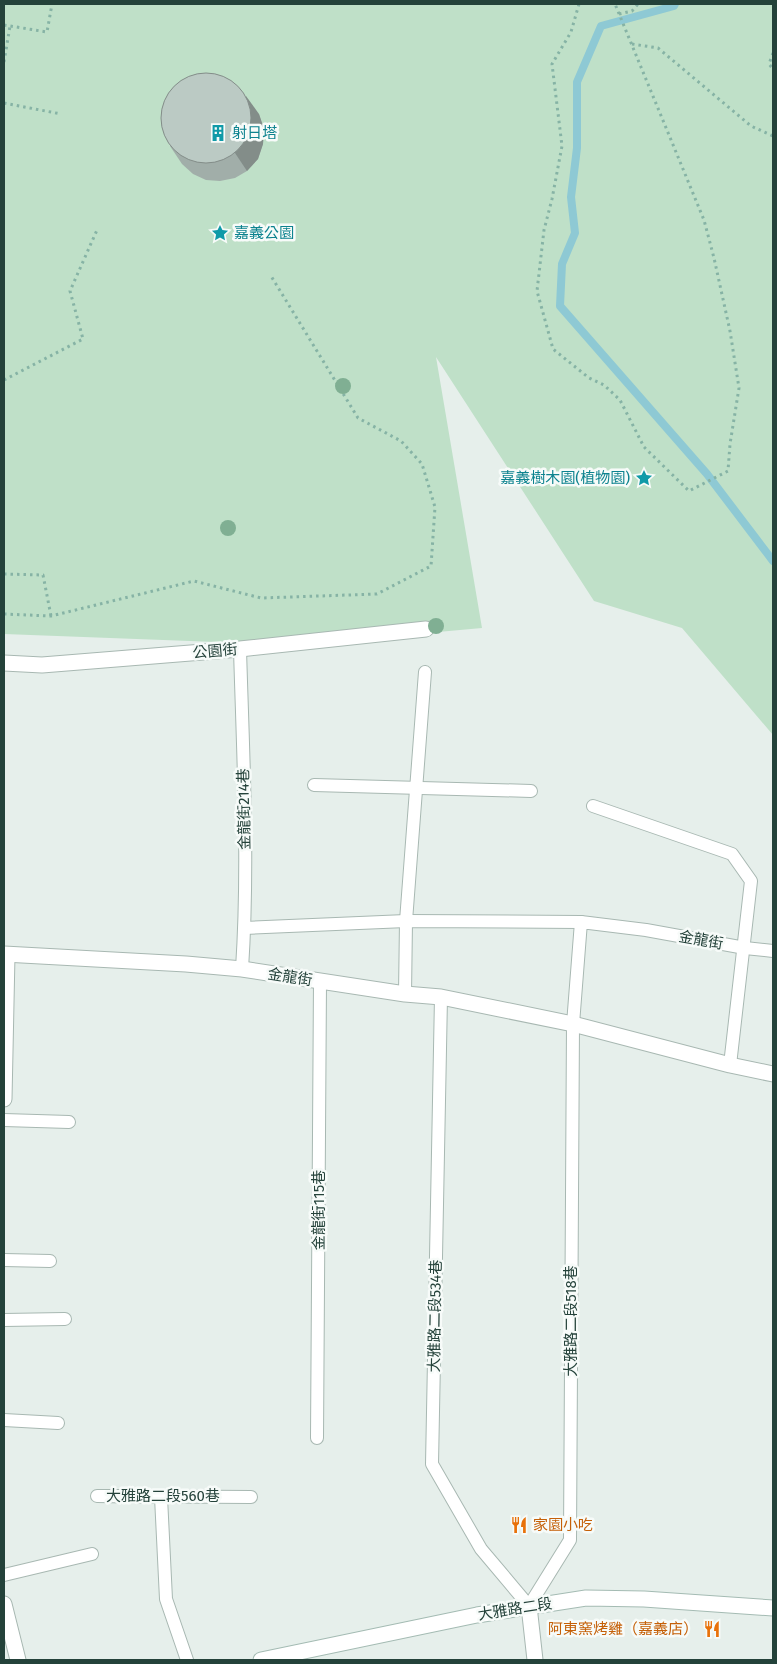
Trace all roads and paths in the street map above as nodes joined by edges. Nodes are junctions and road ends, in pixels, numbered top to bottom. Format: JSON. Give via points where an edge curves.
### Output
{"nodes":[{"id":1,"x":52,"y":4,"type":"edge"},
{"id":2,"x":579,"y":4,"type":"edge"},
{"id":3,"x":615,"y":4,"type":"edge"},
{"id":4,"x":638,"y":4,"type":"edge"},
{"id":5,"x":619,"y":14,"type":"junction"},
{"id":6,"x":4,"y":25,"type":"edge"},
{"id":7,"x":10,"y":26,"type":"junction"},
{"id":8,"x":632,"y":44,"type":"junction"},
{"id":9,"x":773,"y":53,"type":"edge"},
{"id":10,"x":4,"y":62,"type":"edge"},
{"id":11,"x":773,"y":69,"type":"edge"},
{"id":12,"x":4,"y":103,"type":"edge"},
{"id":13,"x":61,"y":114,"type":"dead end"},
{"id":14,"x":773,"y":136,"type":"edge"},
{"id":15,"x":97,"y":230,"type":"dead end"},
{"id":16,"x":270,"y":276,"type":"dead end"},
{"id":17,"x":4,"y":380,"type":"edge"},
{"id":18,"x":4,"y":574,"type":"edge"},
{"id":19,"x":4,"y":614,"type":"edge"},
{"id":20,"x":51,"y":616,"type":"junction"},
{"id":21,"x":426,"y":629,"type":"dead end"},
{"id":22,"x":240,"y":649,"type":"junction"},
{"id":23,"x":4,"y":663,"type":"edge"},
{"id":24,"x":425,"y":672,"type":"dead end"},
{"id":25,"x":314,"y":785,"type":"dead end"},
{"id":26,"x":416,"y":789,"type":"junction"},
{"id":27,"x":531,"y":792,"type":"dead end"},
{"id":28,"x":593,"y":806,"type":"dead end"},
{"id":29,"x":406,"y":921,"type":"junction"},
{"id":30,"x":581,"y":922,"type":"junction"},
{"id":31,"x":245,"y":928,"type":"junction"},
{"id":32,"x":744,"y":948,"type":"junction"},
{"id":33,"x":773,"y":951,"type":"edge"},
{"id":34,"x":5,"y":954,"type":"edge"},
{"id":35,"x":242,"y":969,"type":"junction"},
{"id":36,"x":320,"y":982,"type":"junction"},
{"id":37,"x":405,"y":994,"type":"junction"},
{"id":38,"x":441,"y":997,"type":"junction"},
{"id":39,"x":573,"y":1024,"type":"junction"},
{"id":40,"x":730,"y":1065,"type":"junction"},
{"id":41,"x":773,"y":1074,"type":"edge"},
{"id":42,"x":4,"y":1099,"type":"edge"},
{"id":43,"x":4,"y":1120,"type":"edge"},
{"id":44,"x":69,"y":1122,"type":"dead end"},
{"id":45,"x":4,"y":1260,"type":"edge"},
{"id":46,"x":50,"y":1261,"type":"dead end"},
{"id":47,"x":4,"y":1320,"type":"edge"},
{"id":48,"x":64,"y":1320,"type":"dead end"},
{"id":49,"x":4,"y":1420,"type":"edge"},
{"id":50,"x":58,"y":1423,"type":"dead end"},
{"id":51,"x":317,"y":1438,"type":"dead end"},
{"id":52,"x":251,"y":1497,"type":"dead end"},
{"id":53,"x":92,"y":1554,"type":"dead end"},
{"id":54,"x":4,"y":1575,"type":"edge"},
{"id":55,"x":4,"y":1604,"type":"edge"},
{"id":56,"x":529,"y":1606,"type":"junction"},
{"id":57,"x":773,"y":1608,"type":"edge"},
{"id":58,"x":18,"y":1660,"type":"edge"},
{"id":59,"x":187,"y":1660,"type":"edge"},
{"id":60,"x":261,"y":1660,"type":"edge"},
{"id":61,"x":535,"y":1660,"type":"edge"}],
"edges":[{"from":1,"to":7,"type":"path","via":[[47,32]]},
{"from":2,"to":8,"type":"path","via":[[571,32],[552,64],[562,146],[544,230],[537,291],[554,349],[620,400],[644,446],[689,491],[728,471],[739,388],[730,331],[704,220]]},
{"from":3,"to":5,"type":"path"},
{"from":4,"to":5,"type":"path","via":[[632,11]]},
{"from":5,"to":8,"type":"path"},
{"from":6,"to":7,"type":"path"},
{"from":7,"to":10,"type":"path"},
{"from":8,"to":14,"type":"path","via":[[658,48],[751,126]]},
{"from":9,"to":11,"type":"path","via":[[769,64]]},
{"from":12,"to":13,"type":"path"},
{"from":15,"to":17,"type":"path","via":[[70,291],[83,339]]},
{"from":16,"to":20,"type":"path","via":[[358,418],[402,441],[422,464],[435,507],[431,566],[377,594],[261,598],[194,581]]},
{"from":18,"to":20,"type":"path","via":[[44,575]]},
{"from":19,"to":20,"type":"path"},
{"from":21,"to":22,"type":"street","name":"公園街"},
{"from":22,"to":23,"type":"street","name":"公園街","via":[[42,665]]},
{"from":22,"to":31,"type":"lane","name":"金龍街214巷"},
{"from":24,"to":26,"type":"lane"},
{"from":25,"to":26,"type":"lane"},
{"from":26,"to":27,"type":"lane"},
{"from":26,"to":29,"type":"lane"},
{"from":28,"to":32,"type":"lane","name":"金龍街","via":[[732,854],[751,881]]},
{"from":29,"to":30,"type":"lane","name":"金龍街"},
{"from":29,"to":31,"type":"lane","name":"金龍街"},
{"from":29,"to":37,"type":"lane"},
{"from":30,"to":32,"type":"lane","name":"金龍街"},
{"from":30,"to":39,"type":"lane"},
{"from":31,"to":35,"type":"lane","name":"金龍街214巷"},
{"from":32,"to":33,"type":"lane","name":"金龍街"},
{"from":32,"to":40,"type":"lane","name":"金龍街"},
{"from":34,"to":35,"type":"street","name":"金龍街"},
{"from":34,"to":42,"type":"street"},
{"from":35,"to":36,"type":"street","name":"金龍街"},
{"from":36,"to":37,"type":"street","name":"金龍街"},
{"from":36,"to":51,"type":"lane","name":"金龍街115巷"},
{"from":37,"to":38,"type":"street","name":"金龍街"},
{"from":38,"to":39,"type":"street","name":"金龍街"},
{"from":38,"to":56,"type":"lane","name":"大雅路二段534巷","via":[[432,1464],[482,1549]]},
{"from":39,"to":40,"type":"street","name":"金龍街"},
{"from":39,"to":56,"type":"lane","name":"大雅路二段518巷","via":[[570,1540]]},
{"from":40,"to":41,"type":"street","name":"金龍街"},
{"from":43,"to":44,"type":"lane"},
{"from":45,"to":46,"type":"lane"},
{"from":47,"to":48,"type":"lane"},
{"from":49,"to":50,"type":"lane"},
{"from":52,"to":59,"type":"lane","name":"大雅路二段560巷","via":[[97,1496],[161,1497],[166,1599]]},
{"from":53,"to":54,"type":"lane"},
{"from":55,"to":58,"type":"street"},
{"from":56,"to":57,"type":"street","name":"大雅路二段","via":[[586,1598]]},
{"from":56,"to":60,"type":"street","name":"大雅路二段"},
{"from":56,"to":61,"type":"street"}]}
